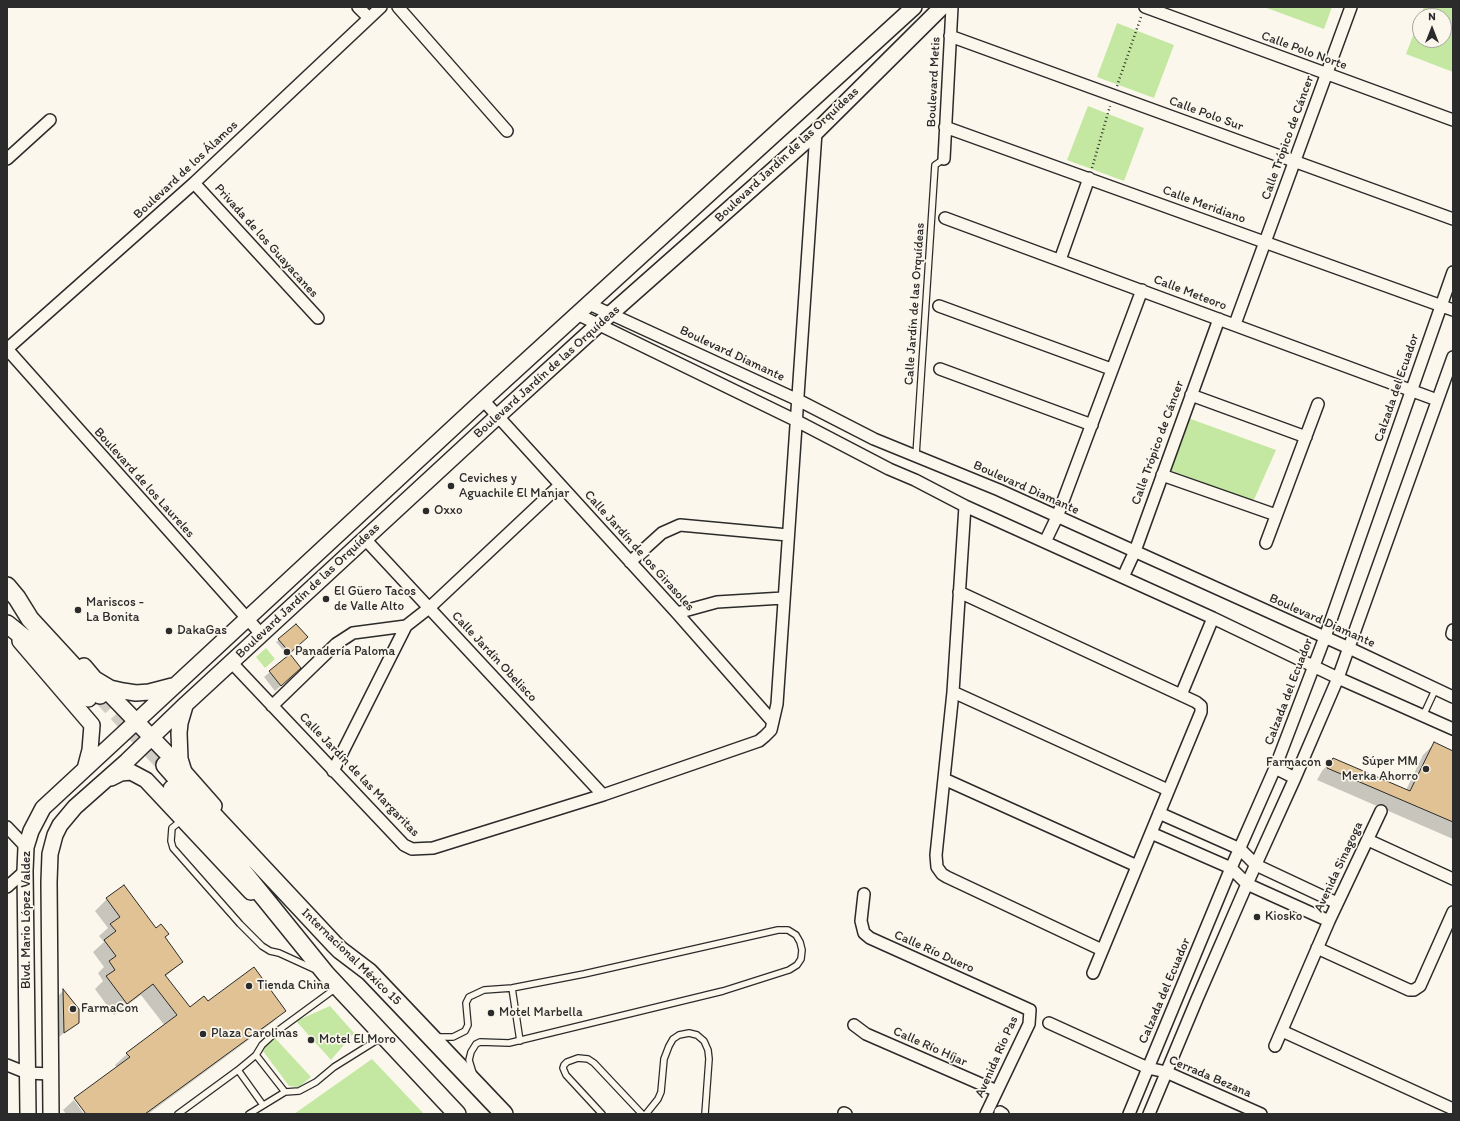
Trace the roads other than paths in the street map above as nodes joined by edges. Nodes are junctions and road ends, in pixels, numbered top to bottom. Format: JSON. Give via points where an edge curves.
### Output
{"nodes":[{"id":1,"x":358,"y":7,"type":"edge"},
{"id":2,"x":381,"y":7,"type":"edge"},
{"id":3,"x":398,"y":7,"type":"edge"},
{"id":4,"x":914,"y":7,"type":"edge"},
{"id":5,"x":942,"y":7,"type":"edge"},
{"id":6,"x":952,"y":7,"type":"edge"},
{"id":7,"x":1145,"y":7,"type":"edge"},
{"id":8,"x":1350,"y":7,"type":"edge"},
{"id":9,"x":369,"y":18,"type":"junction"},
{"id":10,"x":950,"y":36,"type":"junction"},
{"id":11,"x":1326,"y":74,"type":"junction"},
{"id":12,"x":50,"y":120,"type":"dead end"},
{"id":13,"x":1453,"y":120,"type":"edge"},
{"id":14,"x":945,"y":127,"type":"junction"},
{"id":15,"x":507,"y":131,"type":"dead end"},
{"id":16,"x":816,"y":132,"type":"junction"},
{"id":17,"x":7,"y":159,"type":"edge"},
{"id":18,"x":944,"y":159,"type":"joint"},
{"id":19,"x":1294,"y":161,"type":"junction"},
{"id":20,"x":1089,"y":178,"type":"junction"},
{"id":21,"x":194,"y":182,"type":"junction"},
{"id":22,"x":945,"y":218,"type":"dead end"},
{"id":23,"x":1453,"y":219,"type":"edge"},
{"id":24,"x":1265,"y":242,"type":"junction"},
{"id":25,"x":1060,"y":260,"type":"junction"},
{"id":26,"x":1453,"y":272,"type":"edge"},
{"id":27,"x":1142,"y":290,"type":"junction"},
{"id":28,"x":589,"y":304,"type":"junction"},
{"id":29,"x":939,"y":306,"type":"dead end"},
{"id":30,"x":1441,"y":306,"type":"junction"},
{"id":31,"x":1453,"y":310,"type":"edge"},
{"id":32,"x":612,"y":313,"type":"junction"},
{"id":33,"x":577,"y":314,"type":"junction"},
{"id":34,"x":318,"y":318,"type":"dead end"},
{"id":35,"x":1219,"y":319,"type":"junction"},
{"id":36,"x":599,"y":324,"type":"junction"},
{"id":37,"x":1235,"y":324,"type":"junction"},
{"id":38,"x":7,"y":349,"type":"edge"},
{"id":39,"x":1453,"y":357,"type":"edge"},
{"id":40,"x":940,"y":369,"type":"dead end"},
{"id":41,"x":1111,"y":369,"type":"junction"},
{"id":42,"x":1411,"y":390,"type":"junction"},
{"id":43,"x":1190,"y":395,"type":"junction"},
{"id":44,"x":482,"y":400,"type":"junction"},
{"id":45,"x":798,"y":400,"type":"junction"},
{"id":46,"x":1437,"y":400,"type":"junction"},
{"id":47,"x":1318,"y":404,"type":"dead end"},
{"id":48,"x":498,"y":416,"type":"junction"},
{"id":49,"x":795,"y":420,"type":"junction"},
{"id":50,"x":1092,"y":425,"type":"junction"},
{"id":51,"x":1306,"y":437,"type":"junction"},
{"id":52,"x":916,"y":455,"type":"junction"},
{"id":53,"x":1162,"y":475,"type":"junction"},
{"id":54,"x":560,"y":485,"type":"junction"},
{"id":55,"x":965,"y":506,"type":"junction"},
{"id":56,"x":1276,"y":515,"type":"junction"},
{"id":57,"x":1058,"y":517,"type":"junction"},
{"id":58,"x":788,"y":535,"type":"junction"},
{"id":59,"x":364,"y":538,"type":"junction"},
{"id":60,"x":1046,"y":542,"type":"junction"},
{"id":61,"x":1266,"y":543,"type":"dead end"},
{"id":62,"x":1135,"y":551,"type":"junction"},
{"id":63,"x":630,"y":562,"type":"junction"},
{"id":64,"x":1123,"y":577,"type":"junction"},
{"id":65,"x":12,"y":592,"type":"edge"},
{"id":66,"x":959,"y":592,"type":"junction"},
{"id":67,"x":784,"y":598,"type":"junction"},
{"id":68,"x":429,"y":608,"type":"junction"},
{"id":69,"x":677,"y":613,"type":"junction"},
{"id":70,"x":1213,"y":618,"type":"junction"},
{"id":71,"x":247,"y":619,"type":"junction"},
{"id":72,"x":7,"y":625,"type":"edge"},
{"id":73,"x":406,"y":626,"type":"junction"},
{"id":74,"x":261,"y":634,"type":"junction"},
{"id":75,"x":1325,"y":637,"type":"junction"},
{"id":76,"x":1349,"y":648,"type":"junction"},
{"id":77,"x":231,"y":662,"type":"junction"},
{"id":78,"x":1314,"y":666,"type":"junction"},
{"id":79,"x":1338,"y":678,"type":"junction"},
{"id":80,"x":95,"y":679,"type":"junction"},
{"id":81,"x":175,"y":685,"type":"junction"},
{"id":82,"x":1436,"y":688,"type":"junction"},
{"id":83,"x":953,"y":692,"type":"junction"},
{"id":84,"x":1181,"y":695,"type":"junction"},
{"id":85,"x":1453,"y":697,"type":"edge"},
{"id":86,"x":186,"y":704,"type":"junction"},
{"id":87,"x":272,"y":706,"type":"junction"},
{"id":88,"x":1423,"y":716,"type":"junction"},
{"id":89,"x":135,"y":721,"type":"junction"},
{"id":90,"x":773,"y":722,"type":"junction"},
{"id":91,"x":92,"y":724,"type":"junction"},
{"id":92,"x":1453,"y":729,"type":"edge"},
{"id":93,"x":151,"y":738,"type":"junction"},
{"id":94,"x":111,"y":745,"type":"junction"},
{"id":95,"x":127,"y":761,"type":"junction"},
{"id":96,"x":1275,"y":768,"type":"junction"},
{"id":97,"x":84,"y":769,"type":"junction"},
{"id":98,"x":333,"y":771,"type":"junction"},
{"id":99,"x":155,"y":772,"type":"junction"},
{"id":100,"x":184,"y":772,"type":"junction"},
{"id":101,"x":1295,"y":778,"type":"junction"},
{"id":102,"x":944,"y":779,"type":"junction"},
{"id":103,"x":102,"y":783,"type":"junction"},
{"id":104,"x":1168,"y":790,"type":"junction"},
{"id":105,"x":604,"y":795,"type":"junction"},
{"id":106,"x":1381,"y":811,"type":"dead end"},
{"id":107,"x":1159,"y":813,"type":"junction"},
{"id":108,"x":183,"y":820,"type":"junction"},
{"id":109,"x":7,"y":827,"type":"edge"},
{"id":110,"x":1151,"y":833,"type":"junction"},
{"id":111,"x":1368,"y":840,"type":"junction"},
{"id":112,"x":26,"y":847,"type":"junction"},
{"id":113,"x":1240,"y":849,"type":"junction"},
{"id":114,"x":1256,"y":865,"type":"junction"},
{"id":115,"x":1137,"y":866,"type":"junction"},
{"id":116,"x":1231,"y":868,"type":"junction"},
{"id":117,"x":25,"y":871,"type":"junction"},
{"id":118,"x":1453,"y":879,"type":"edge"},
{"id":119,"x":1247,"y":884,"type":"junction"},
{"id":120,"x":7,"y":887,"type":"edge"},
{"id":121,"x":864,"y":894,"type":"dead end"},
{"id":122,"x":1337,"y":904,"type":"junction"},
{"id":123,"x":1453,"y":912,"type":"edge"},
{"id":124,"x":1329,"y":921,"type":"junction"},
{"id":125,"x":334,"y":944,"type":"junction"},
{"id":126,"x":1317,"y":948,"type":"junction"},
{"id":127,"x":1102,"y":950,"type":"junction"},
{"id":128,"x":1093,"y":973,"type":"dead end"},
{"id":129,"x":326,"y":974,"type":"junction"},
{"id":130,"x":338,"y":986,"type":"junction"},
{"id":131,"x":512,"y":988,"type":"junction"},
{"id":132,"x":1180,"y":992,"type":"junction"},
{"id":133,"x":1197,"y":999,"type":"junction"},
{"id":134,"x":1030,"y":1010,"type":"joint"},
{"id":135,"x":1049,"y":1023,"type":"dead end"},
{"id":136,"x":854,"y":1025,"type":"dead end"},
{"id":137,"x":1282,"y":1031,"type":"junction"},
{"id":138,"x":384,"y":1036,"type":"junction"},
{"id":139,"x":432,"y":1038,"type":"junction"},
{"id":140,"x":520,"y":1041,"type":"junction"},
{"id":141,"x":1275,"y":1046,"type":"dead end"},
{"id":142,"x":256,"y":1054,"type":"junction"},
{"id":143,"x":7,"y":1065,"type":"edge"},
{"id":144,"x":1148,"y":1068,"type":"junction"},
{"id":145,"x":238,"y":1070,"type":"junction"},
{"id":146,"x":1166,"y":1072,"type":"junction"},
{"id":147,"x":27,"y":1073,"type":"junction"},
{"id":148,"x":51,"y":1074,"type":"junction"},
{"id":149,"x":997,"y":1091,"type":"junction"},
{"id":150,"x":284,"y":1092,"type":"junction"},
{"id":151,"x":263,"y":1105,"type":"junction"},
{"id":152,"x":1453,"y":1109,"type":"edge"},
{"id":153,"x":502,"y":1111,"type":"edge"},
{"id":154,"x":28,"y":1114,"type":"edge"},
{"id":155,"x":51,"y":1114,"type":"edge"},
{"id":156,"x":178,"y":1114,"type":"edge"},
{"id":157,"x":249,"y":1114,"type":"edge"},
{"id":158,"x":457,"y":1114,"type":"edge"},
{"id":159,"x":602,"y":1114,"type":"edge"},
{"id":160,"x":642,"y":1114,"type":"edge"},
{"id":161,"x":646,"y":1114,"type":"edge"},
{"id":162,"x":705,"y":1114,"type":"edge"},
{"id":163,"x":986,"y":1114,"type":"edge"},
{"id":164,"x":1129,"y":1114,"type":"edge"},
{"id":165,"x":1149,"y":1114,"type":"edge"},
{"id":166,"x":1261,"y":1114,"type":"edge"}],
"edges":[{"from":1,"to":9,"type":"street"},
{"from":2,"to":9,"type":"street","name":"Boulevard de los Álamos"},
{"from":3,"to":15,"type":"street"},
{"from":4,"to":28,"type":"street","name":"Boulevard Jardín de las Orquídeas"},
{"from":5,"to":16,"type":"street","name":"Boulevard Jardín de las Orquídeas"},
{"from":6,"to":10,"type":"street","name":"Boulevard Metis"},
{"from":7,"to":11,"type":"street","name":"Calle Polo Norte"},
{"from":8,"to":11,"type":"street","name":"Calle Trópico de Cáncer"},
{"from":9,"to":21,"type":"street","name":"Boulevard de los Álamos"},
{"from":10,"to":14,"type":"street","name":"Boulevard Metis"},
{"from":10,"to":19,"type":"street","name":"Calle Polo Sur"},
{"from":11,"to":13,"type":"street","name":"Calle Polo Norte"},
{"from":11,"to":19,"type":"street","name":"Calle Trópico de Cáncer"},
{"from":12,"to":17,"type":"street"},
{"from":14,"to":18,"type":"street","name":"Boulevard Metis"},
{"from":14,"to":20,"type":"street","name":"Calle Meridiano"},
{"from":16,"to":32,"type":"street","name":"Boulevard Jardín de las Orquídeas"},
{"from":16,"to":45,"type":"street"},
{"from":18,"to":52,"type":"lane","name":"Calle Jardín de las Orquídeas","via":[[935,166]]},
{"from":19,"to":23,"type":"street","name":"Calle Polo Sur"},
{"from":19,"to":24,"type":"street","name":"Calle Trópico de Cáncer"},
{"from":20,"to":24,"type":"street","name":"Calle Meridiano"},
{"from":20,"to":25,"type":"street"},
{"from":21,"to":34,"type":"street","name":"Privada de los Guayacanes"},
{"from":21,"to":38,"type":"street","name":"Boulevard de los Álamos"},
{"from":22,"to":25,"type":"street"},
{"from":24,"to":30,"type":"street","name":"Calle Meridiano"},
{"from":24,"to":37,"type":"street","name":"Calle Trópico de Cáncer"},
{"from":25,"to":27,"type":"street"},
{"from":26,"to":30,"type":"street","name":"Calzada del Ecuador"},
{"from":27,"to":35,"type":"street","name":"Calle Meteoro"},
{"from":27,"to":41,"type":"street","name":"Calle Meteoro"},
{"from":28,"to":32,"type":"street","name":"Boulevard Diamante"},
{"from":28,"to":33,"type":"street","name":"Boulevard Jardín de las Orquídeas"},
{"from":29,"to":41,"type":"street"},
{"from":30,"to":31,"type":"street","name":"Calle Meridiano"},
{"from":30,"to":42,"type":"street","name":"Calzada del Ecuador"},
{"from":32,"to":36,"type":"street","name":"Boulevard Jardín de las Orquídeas"},
{"from":32,"to":45,"type":"street","name":"Boulevard Diamante"},
{"from":33,"to":36,"type":"street"},
{"from":33,"to":44,"type":"street","name":"Boulevard Jardín de las Orquídeas"},
{"from":35,"to":37,"type":"street","name":"Calle Meteoro"},
{"from":35,"to":43,"type":"street","name":"Calle Trópico de Cáncer"},
{"from":36,"to":48,"type":"street","name":"Boulevard Jardín de las Orquídeas"},
{"from":36,"to":49,"type":"street"},
{"from":37,"to":42,"type":"street","name":"Calle Meteoro"},
{"from":38,"to":71,"type":"street","name":"Boulevard de los Laureles"},
{"from":39,"to":46,"type":"street"},
{"from":40,"to":50,"type":"street"},
{"from":41,"to":50,"type":"street","name":"Calle Meteoro"},
{"from":42,"to":46,"type":"street","name":"Calle Meteoro"},
{"from":42,"to":75,"type":"street","name":"Calzada del Ecuador"},
{"from":43,"to":51,"type":"street"},
{"from":43,"to":53,"type":"street","name":"Calle Trópico de Cáncer"},
{"from":44,"to":48,"type":"street","name":"Calle Jardín de los Girasoles"},
{"from":44,"to":71,"type":"street","name":"Boulevard Jardín de las Orquídeas"},
{"from":45,"to":49,"type":"street"},
{"from":45,"to":52,"type":"street","name":"Boulevard Diamante","via":[[874,439]]},
{"from":46,"to":76,"type":"street"},
{"from":47,"to":51,"type":"street"},
{"from":48,"to":54,"type":"street","name":"Calle Jardín de los Girasoles"},
{"from":48,"to":59,"type":"street","name":"Boulevard Jardín de las Orquídeas"},
{"from":49,"to":55,"type":"street"},
{"from":49,"to":58,"type":"street"},
{"from":50,"to":57,"type":"street","name":"Calle Meteoro"},
{"from":51,"to":56,"type":"street"},
{"from":52,"to":57,"type":"street","name":"Boulevard Diamante"},
{"from":53,"to":56,"type":"street"},
{"from":53,"to":62,"type":"street","name":"Calle Trópico de Cáncer"},
{"from":54,"to":63,"type":"street","name":"Calle Jardín de los Girasoles"},
{"from":54,"to":68,"type":"street"},
{"from":55,"to":60,"type":"street"},
{"from":55,"to":66,"type":"street"},
{"from":56,"to":61,"type":"street"},
{"from":57,"to":60,"type":"street","name":"Calle Meteoro"},
{"from":57,"to":62,"type":"street","name":"Boulevard Diamante"},
{"from":58,"to":63,"type":"street","via":[[680,525],[662,533]]},
{"from":58,"to":67,"type":"street"},
{"from":59,"to":68,"type":"street","name":"Calle Jardín Obelisco"},
{"from":59,"to":74,"type":"street","name":"Boulevard Jardín de las Orquídeas"},
{"from":60,"to":64,"type":"street"},
{"from":62,"to":64,"type":"street","name":"Calle Trópico de Cáncer"},
{"from":62,"to":75,"type":"street","name":"Boulevard Diamante"},
{"from":63,"to":69,"type":"street","name":"Calle Jardín de los Girasoles"},
{"from":64,"to":70,"type":"street"},
{"from":65,"to":72,"type":"main road","via":[[30,619],[97,699],[79,688],[37,648]]},
{"from":65,"to":80,"type":"street"},
{"from":66,"to":83,"type":"street"},
{"from":66,"to":84,"type":"street"},
{"from":67,"to":69,"type":"street","via":[[717,602]]},
{"from":67,"to":90,"type":"street","via":[[777,704]]},
{"from":68,"to":73,"type":"street"},
{"from":68,"to":105,"type":"street","name":"Calle Jardín Obelisco"},
{"from":69,"to":90,"type":"street","name":"Calle Jardín de los Girasoles"},
{"from":70,"to":78,"type":"street"},
{"from":70,"to":84,"type":"street"},
{"from":71,"to":74,"type":"street","name":"Boulevard de los Laureles"},
{"from":71,"to":81,"type":"street","name":"Boulevard Jardín de las Orquídeas"},
{"from":72,"to":91,"type":"street"},
{"from":73,"to":87,"type":"street","via":[[353,633],[336,644]]},
{"from":73,"to":98,"type":"street"},
{"from":74,"to":77,"type":"street","name":"Boulevard Jardín de las Orquídeas"},
{"from":75,"to":76,"type":"street","name":"Boulevard Diamante"},
{"from":75,"to":78,"type":"street","name":"Calzada del Ecuador"},
{"from":76,"to":79,"type":"street"},
{"from":76,"to":82,"type":"street","name":"Boulevard Diamante"},
{"from":77,"to":86,"type":"street","name":"Boulevard Jardín de las Orquídeas"},
{"from":77,"to":87,"type":"street","name":"Calle Jardín de las Margaritas"},
{"from":78,"to":79,"type":"street"},
{"from":78,"to":96,"type":"street","name":"Calzada del Ecuador"},
{"from":79,"to":88,"type":"street"},
{"from":79,"to":101,"type":"street"},
{"from":80,"to":81,"type":"street","via":[[110,688],[136,693]]},
{"from":80,"to":89,"type":"street"},
{"from":81,"to":89,"type":"street","name":"Boulevard Jardín de las Orquídeas"},
{"from":82,"to":85,"type":"street","name":"Boulevard Diamante"},
{"from":82,"to":88,"type":"lane"},
{"from":83,"to":102,"type":"street"},
{"from":83,"to":104,"type":"street"},
{"from":84,"to":104,"type":"street","via":[[1201,706],[1201,712]]},
{"from":86,"to":93,"type":"street","name":"Boulevard Jardín de las Orquídeas"},
{"from":86,"to":100,"type":"street","via":[[179,734],[180,759]]},
{"from":87,"to":98,"type":"street","name":"Calle Jardín de las Margaritas"},
{"from":88,"to":92,"type":"street"},
{"from":89,"to":93,"type":"street"},
{"from":89,"to":94,"type":"street","name":"Blvd. Mario López Valdez"},
{"from":90,"to":105,"type":"street","name":"Calle Jardín de las Margaritas","via":[[771,730],[759,741]]},
{"from":91,"to":94,"type":"street"},
{"from":91,"to":97,"type":"street","via":[[90,750]]},
{"from":93,"to":95,"type":"street","name":"Blvd. Mario López Valdez"},
{"from":93,"to":100,"type":"street"},
{"from":94,"to":95,"type":"street"},
{"from":94,"to":97,"type":"street","name":"Blvd. Mario López Valdez"},
{"from":95,"to":99,"type":"street"},
{"from":95,"to":103,"type":"street","name":"Blvd. Mario López Valdez"},
{"from":96,"to":101,"type":"street"},
{"from":96,"to":113,"type":"street","name":"Calzada del Ecuador"},
{"from":97,"to":112,"type":"street","name":"Blvd. Mario López Valdez","via":[[43,808]]},
{"from":98,"to":105,"type":"street","name":"Calle Jardín de las Margaritas","via":[[404,845],[412,849],[433,848]]},
{"from":99,"to":103,"type":"street","via":[[121,773]]},
{"from":99,"to":108,"type":"street"},
{"from":99,"to":125,"type":"main road","name":"Internacional México 15","via":[[189,792],[204,805]]},
{"from":99,"to":129,"type":"main road","name":"Internacional México 15","via":[[232,858]]},
{"from":100,"to":125,"type":"street"},
{"from":101,"to":114,"type":"street"},
{"from":102,"to":115,"type":"street"},
{"from":102,"to":127,"type":"street","via":[[936,855],[937,867],[942,874]]},
{"from":103,"to":148,"type":"street","name":"Blvd. Mario López Valdez","via":[[75,807],[60,825],[50,854]]},
{"from":104,"to":107,"type":"street"},
{"from":106,"to":111,"type":"street","name":"Avenida Sinagoga"},
{"from":107,"to":110,"type":"street"},
{"from":107,"to":113,"type":"street"},
{"from":108,"to":129,"type":"street"},
{"from":108,"to":129,"type":"lane","via":[[172,828],[173,848],[245,930],[270,951]]},
{"from":109,"to":112,"type":"street"},
{"from":110,"to":115,"type":"street"},
{"from":110,"to":116,"type":"street"},
{"from":111,"to":118,"type":"street"},
{"from":111,"to":122,"type":"street","name":"Avenida Sinagoga"},
{"from":112,"to":117,"type":"street","name":"Blvd. Mario López Valdez"},
{"from":113,"to":114,"type":"street"},
{"from":113,"to":116,"type":"street","name":"Calzada del Ecuador"},
{"from":114,"to":119,"type":"street"},
{"from":114,"to":122,"type":"street"},
{"from":115,"to":127,"type":"street"},
{"from":116,"to":119,"type":"street"},
{"from":116,"to":132,"type":"street","name":"Calzada del Ecuador"},
{"from":117,"to":120,"type":"street"},
{"from":117,"to":147,"type":"street","name":"Blvd. Mario López Valdez"},
{"from":119,"to":124,"type":"street"},
{"from":119,"to":133,"type":"street"},
{"from":121,"to":134,"type":"street","name":"Calle Río Duero","via":[[861,921],[864,933],[870,938]]},
{"from":122,"to":124,"type":"street","name":"Avenida Sinagoga"},
{"from":123,"to":126,"type":"street","via":[[1420,986],[1414,990]]},
{"from":124,"to":126,"type":"street","name":"Avenida Sinagoga"},
{"from":125,"to":139,"type":"main road","name":"Internacional México 15","via":[[369,972]]},
{"from":126,"to":137,"type":"street","name":"Avenida Sinagoga"},
{"from":127,"to":128,"type":"street"},
{"from":129,"to":130,"type":"main road","name":"Internacional México 15"},
{"from":130,"to":138,"type":"main road","name":"Internacional México 15"},
{"from":130,"to":142,"type":"lane","via":[[276,1032]]},
{"from":131,"to":139,"type":"lane","via":[[484,990],[469,997],[466,1003],[468,1025],[465,1031],[453,1037]]},
{"from":131,"to":140,"type":"lane"},
{"from":131,"to":140,"type":"lane","via":[[778,930],[788,930],[796,935],[802,950],[801,959],[789,970],[724,991]]},
{"from":132,"to":133,"type":"street"},
{"from":132,"to":144,"type":"street","name":"Calzada del Ecuador"},
{"from":133,"to":146,"type":"street"},
{"from":134,"to":149,"type":"street","name":"Avenida Río Pas","via":[[1029,1024]]},
{"from":135,"to":144,"type":"street","name":"Cerrada Bezana"},
{"from":136,"to":149,"type":"street","name":"Calle Río Híjar","via":[[866,1034]]},
{"from":137,"to":141,"type":"street","name":"Avenida Sinagoga"},
{"from":137,"to":152,"type":"street"},
{"from":138,"to":150,"type":"lane","via":[[334,1067],[316,1082],[299,1091]]},
{"from":138,"to":158,"type":"main road","name":"Internacional México 15"},
{"from":139,"to":153,"type":"main road","name":"Internacional México 15"},
{"from":140,"to":153,"type":"lane","via":[[503,1044],[480,1042],[471,1052],[469,1060],[472,1071]]},
{"from":142,"to":145,"type":"lane"},
{"from":142,"to":150,"type":"lane"},
{"from":143,"to":147,"type":"street"},
{"from":144,"to":146,"type":"street","name":"Cerrada Bezana"},
{"from":144,"to":164,"type":"street","name":"Calzada del Ecuador"},
{"from":145,"to":151,"type":"lane"},
{"from":145,"to":156,"type":"lane"},
{"from":146,"to":165,"type":"street"},
{"from":146,"to":166,"type":"street","name":"Cerrada Bezana"},
{"from":147,"to":148,"type":"street"},
{"from":147,"to":154,"type":"street","name":"Blvd. Mario López Valdez"},
{"from":148,"to":155,"type":"street","name":"Blvd. Mario López Valdez"},
{"from":149,"to":163,"type":"street","name":"Avenida Río Pas"},
{"from":150,"to":151,"type":"lane"},
{"from":151,"to":157,"type":"lane"},
{"from":159,"to":160,"type":"lane","via":[[566,1075],[563,1068],[567,1062],[578,1058],[588,1059],[594,1063]]},
{"from":161,"to":162,"type":"lane","via":[[658,1100],[661,1092],[664,1059],[669,1046],[673,1039],[688,1033],[697,1035],[704,1041],[708,1050]]}]}
